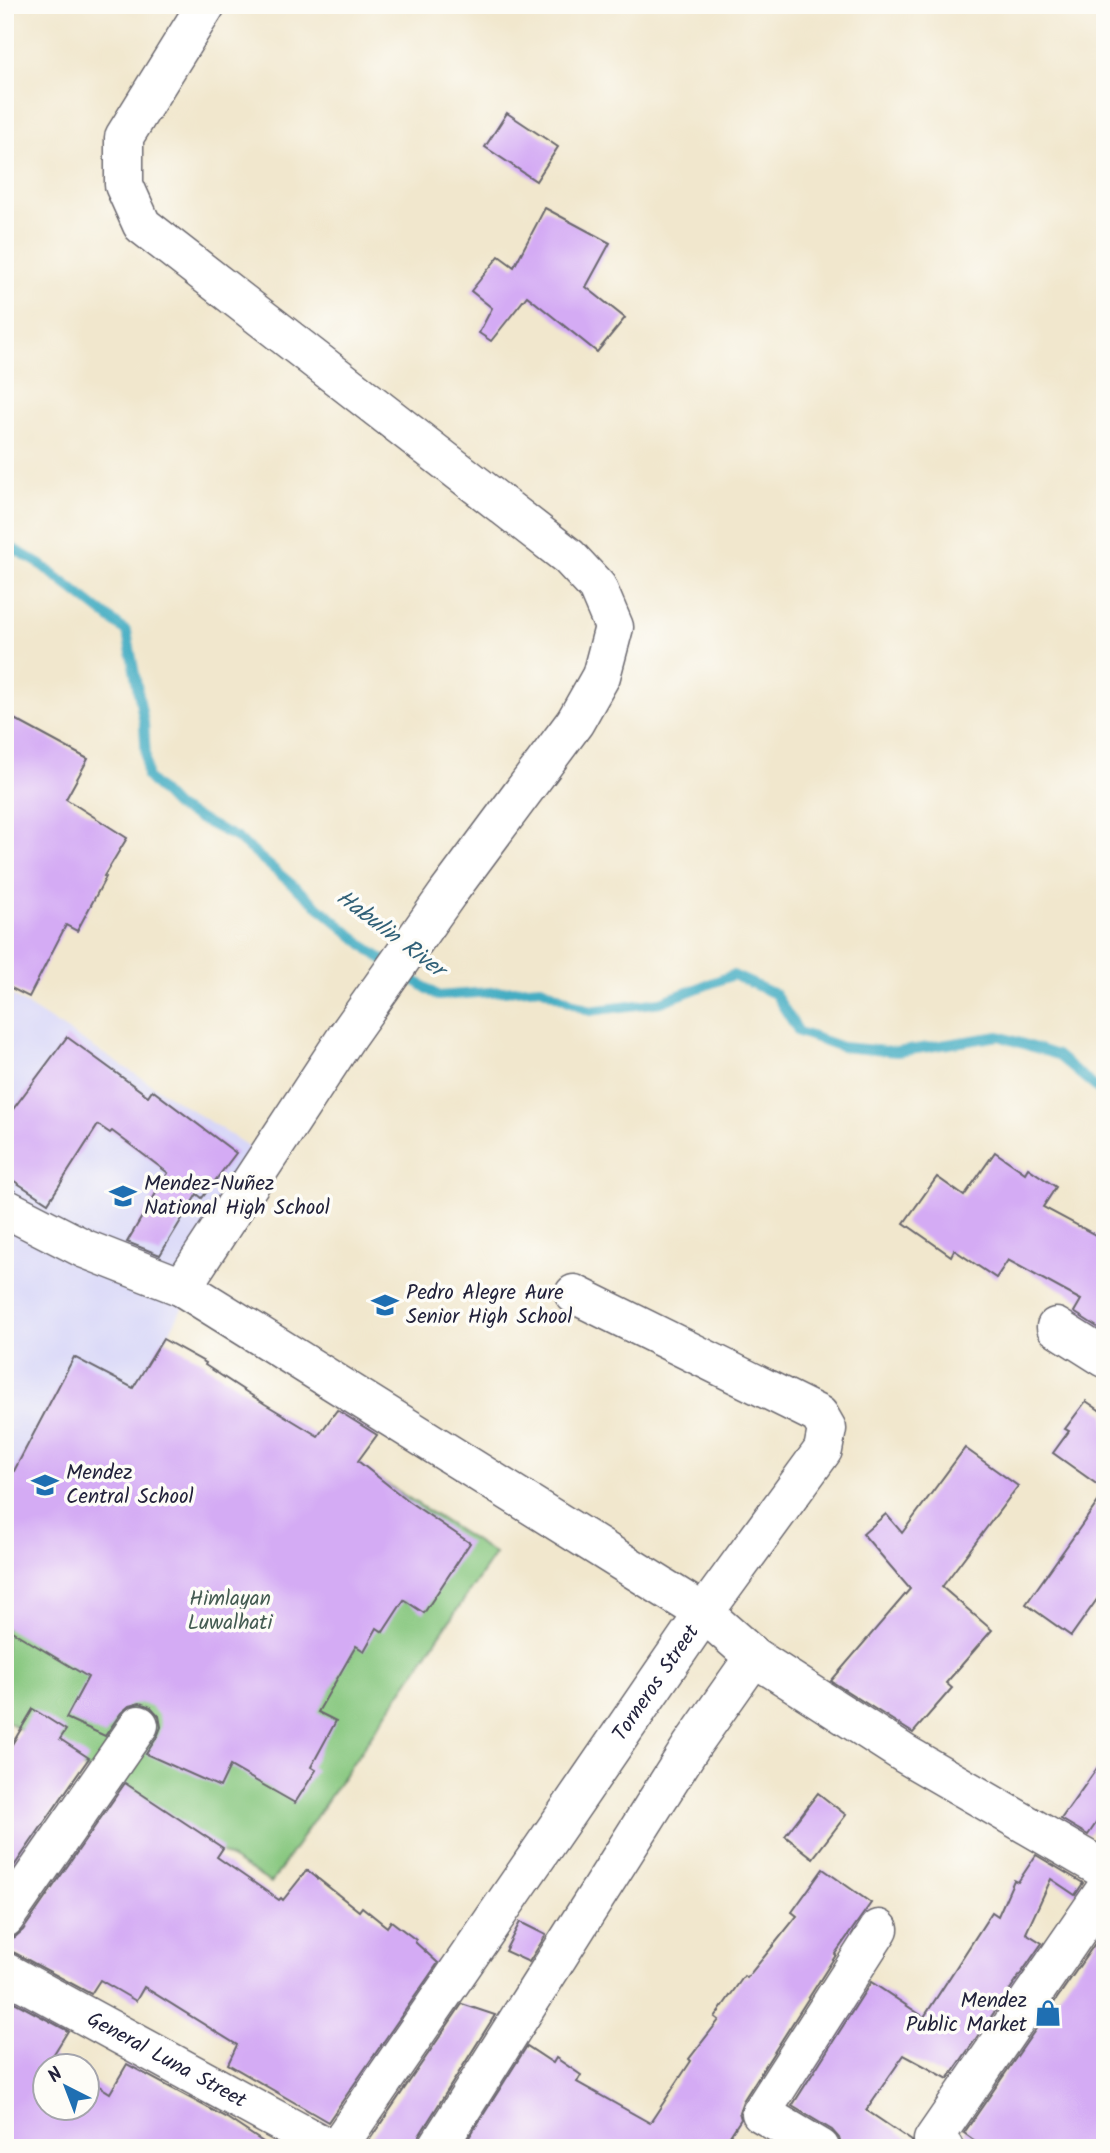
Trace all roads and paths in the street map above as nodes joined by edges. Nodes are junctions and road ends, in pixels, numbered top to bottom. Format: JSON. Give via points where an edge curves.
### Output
{"nodes":[{"id":1,"x":206,"y":5,"type":"edge"},
{"id":2,"x":5,"y":1209,"type":"edge"},
{"id":3,"x":181,"y":1287,"type":"junction"},
{"id":4,"x":574,"y":1294,"type":"dead end"},
{"id":5,"x":1056,"y":1327,"type":"dead end"},
{"id":6,"x":1105,"y":1358,"type":"edge"},
{"id":7,"x":704,"y":1613,"type":"junction"},
{"id":8,"x":754,"y":1657,"type":"junction"},
{"id":9,"x":139,"y":1725,"type":"dead end"},
{"id":10,"x":1105,"y":1870,"type":"edge"},
{"id":11,"x":1105,"y":1890,"type":"edge"},
{"id":12,"x":5,"y":1918,"type":"edge"},
{"id":13,"x":879,"y":1929,"type":"dead end"},
{"id":14,"x":5,"y":1972,"type":"edge"},
{"id":15,"x":328,"y":2148,"type":"edge"},
{"id":16,"x":337,"y":2148,"type":"edge"},
{"id":17,"x":437,"y":2148,"type":"edge"},
{"id":18,"x":820,"y":2148,"type":"edge"},
{"id":19,"x":945,"y":2148,"type":"edge"}],
"edges":[{"from":1,"to":3,"type":"street","via":[[124,137],[124,185],[142,225],[569,556],[597,587],[614,627],[601,676],[575,722],[347,1036]]},
{"from":2,"to":3,"type":"street","via":[[85,1249]]},
{"from":3,"to":7,"type":"street"},
{"from":4,"to":7,"type":"street","via":[[820,1415],[828,1429],[823,1450]]},
{"from":5,"to":6,"type":"street"},
{"from":7,"to":8,"type":"street","name":"Torneros Street"},
{"from":7,"to":16,"type":"street","name":"Torneros Street"},
{"from":8,"to":10,"type":"street","name":"Torneros Street","via":[[905,1754]]},
{"from":8,"to":17,"type":"street","via":[[692,1745]]},
{"from":9,"to":12,"type":"street"},
{"from":11,"to":19,"type":"street","via":[[933,2140]]},
{"from":13,"to":18,"type":"street","via":[[761,2112]]},
{"from":14,"to":15,"type":"street","name":"General Luna Street"}]}
